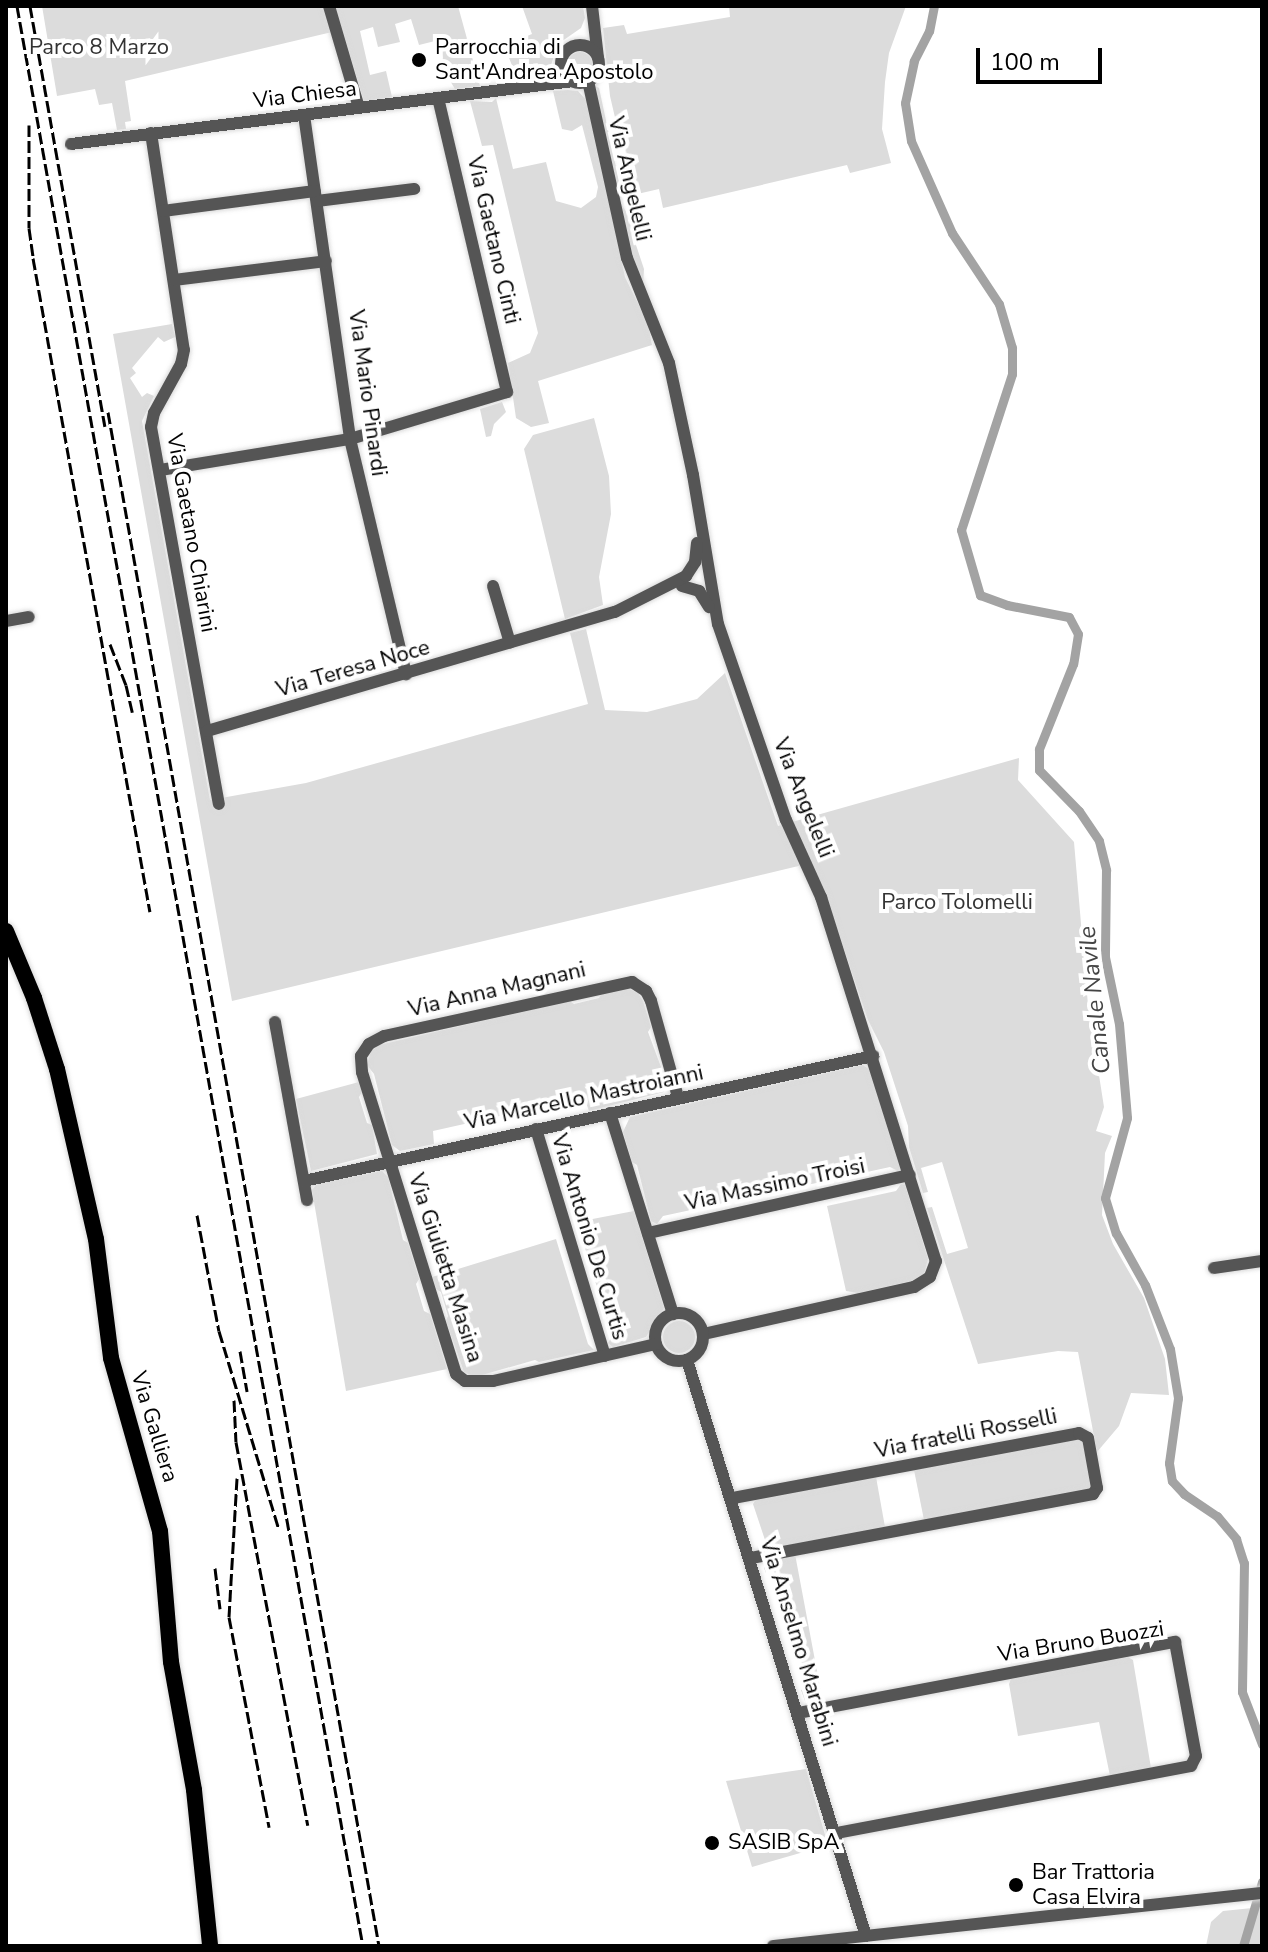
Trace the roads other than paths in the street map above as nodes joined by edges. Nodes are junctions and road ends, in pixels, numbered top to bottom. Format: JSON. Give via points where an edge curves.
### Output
{"nodes":[{"id":1,"x":329,"y":6,"type":"edge"},
{"id":2,"x":592,"y":6,"type":"edge"},
{"id":3,"x":594,"y":24,"type":"junction"},
{"id":4,"x":579,"y":45,"type":"junction"},
{"id":5,"x":598,"y":59,"type":"junction"},
{"id":6,"x":562,"y":69,"type":"junction"},
{"id":7,"x":580,"y":82,"type":"junction"},
{"id":8,"x":544,"y":85,"type":"junction"},
{"id":9,"x":438,"y":98,"type":"junction"},
{"id":10,"x":359,"y":108,"type":"junction"},
{"id":11,"x":304,"y":115,"type":"junction"},
{"id":12,"x":151,"y":133,"type":"junction"},
{"id":13,"x":71,"y":144,"type":"dead end"},
{"id":14,"x":414,"y":189,"type":"dead end"},
{"id":15,"x":316,"y":196,"type":"junction"},
{"id":16,"x":163,"y":211,"type":"junction"},
{"id":17,"x":326,"y":261,"type":"junction"},
{"id":18,"x":174,"y":280,"type":"junction"},
{"id":19,"x":350,"y":439,"type":"junction"},
{"id":20,"x":160,"y":470,"type":"junction"},
{"id":21,"x":694,"y":484,"type":"junction"},
{"id":22,"x":708,"y":578,"type":"junction"},
{"id":23,"x":680,"y":583,"type":"junction"},
{"id":24,"x":493,"y":586,"type":"dead end"},
{"id":25,"x":29,"y":617,"type":"dead end"},
{"id":26,"x":6,"y":621,"type":"edge"},
{"id":27,"x":725,"y":642,"type":"junction"},
{"id":28,"x":510,"y":643,"type":"junction"},
{"id":29,"x":406,"y":674,"type":"junction"},
{"id":30,"x":207,"y":731,"type":"junction"},
{"id":31,"x":219,"y":804,"type":"dead end"},
{"id":32,"x":6,"y":931,"type":"edge"},
{"id":33,"x":275,"y":1022,"type":"dead end"},
{"id":34,"x":873,"y":1056,"type":"junction"},
{"id":35,"x":678,"y":1097,"type":"junction"},
{"id":36,"x":610,"y":1113,"type":"junction"},
{"id":37,"x":536,"y":1129,"type":"junction"},
{"id":38,"x":390,"y":1161,"type":"junction"},
{"id":39,"x":910,"y":1175,"type":"junction"},
{"id":40,"x":304,"y":1181,"type":"junction"},
{"id":41,"x":307,"y":1200,"type":"dead end"},
{"id":42,"x":648,"y":1233,"type":"junction"},
{"id":43,"x":1262,"y":1261,"type":"edge"},
{"id":44,"x":1214,"y":1268,"type":"dead end"},
{"id":45,"x":673,"y":1314,"type":"junction"},
{"id":46,"x":703,"y":1334,"type":"junction"},
{"id":47,"x":656,"y":1344,"type":"junction"},
{"id":48,"x":605,"y":1356,"type":"junction"},
{"id":49,"x":687,"y":1360,"type":"junction"},
{"id":50,"x":733,"y":1498,"type":"junction"},
{"id":51,"x":751,"y":1558,"type":"junction"},
{"id":52,"x":798,"y":1713,"type":"junction"},
{"id":53,"x":835,"y":1833,"type":"junction"},
{"id":54,"x":1262,"y":1893,"type":"edge"},
{"id":55,"x":866,"y":1936,"type":"junction"},
{"id":56,"x":210,"y":1946,"type":"edge"},
{"id":57,"x":773,"y":1946,"type":"edge"}],
"edges":[{"from":1,"to":10,"type":"street"},
{"from":2,"to":3,"type":"street"},
{"from":3,"to":4,"type":"street"},
{"from":3,"to":5,"type":"street"},
{"from":4,"to":5,"type":"street","via":[[591,48]]},
{"from":4,"to":6,"type":"street","via":[[564,53]]},
{"from":5,"to":7,"type":"street","via":[[597,72]]},
{"from":6,"to":7,"type":"street"},
{"from":6,"to":8,"type":"street"},
{"from":7,"to":8,"type":"street","name":"Via Chiesa"},
{"from":7,"to":21,"type":"street","name":"Via Angelelli","via":[[591,100],[627,258],[664,346]]},
{"from":8,"to":9,"type":"street","name":"Via Chiesa"},
{"from":9,"to":10,"type":"street","name":"Via Chiesa"},
{"from":9,"to":19,"type":"street","name":"Via Gaetano Cinti","via":[[507,392]]},
{"from":10,"to":11,"type":"street","name":"Via Chiesa"},
{"from":11,"to":12,"type":"street","name":"Via Chiesa"},
{"from":11,"to":15,"type":"street","name":"Via Mario Pinardi"},
{"from":12,"to":13,"type":"street","name":"Via Chiesa"},
{"from":12,"to":16,"type":"street","name":"Via Gaetano Chiarini"},
{"from":14,"to":15,"type":"street"},
{"from":15,"to":16,"type":"street"},
{"from":15,"to":17,"type":"street","name":"Via Mario Pinardi"},
{"from":16,"to":18,"type":"street","name":"Via Gaetano Chiarini"},
{"from":17,"to":18,"type":"street"},
{"from":17,"to":19,"type":"street","name":"Via Mario Pinardi"},
{"from":18,"to":20,"type":"street","name":"Via Gaetano Chiarini","via":[[184,350],[151,420]]},
{"from":19,"to":20,"type":"street"},
{"from":19,"to":29,"type":"street","name":"Via Mario Pinardi"},
{"from":20,"to":30,"type":"street","name":"Via Gaetano Chiarini"},
{"from":21,"to":22,"type":"street","name":"Via Angelelli"},
{"from":21,"to":23,"type":"street","via":[[698,550]]},
{"from":22,"to":23,"type":"street","name":"Via Teresa Noce"},
{"from":22,"to":27,"type":"street","name":"Via Angelelli"},
{"from":23,"to":27,"type":"street","via":[[708,601]]},
{"from":23,"to":28,"type":"street","name":"Via Teresa Noce","via":[[615,612]]},
{"from":24,"to":28,"type":"street"},
{"from":25,"to":26,"type":"street"},
{"from":27,"to":34,"type":"street","name":"Via Angelelli","via":[[786,820],[821,897]]},
{"from":28,"to":29,"type":"street","name":"Via Teresa Noce"},
{"from":29,"to":30,"type":"street","name":"Via Teresa Noce"},
{"from":30,"to":31,"type":"street","name":"Via Gaetano Chiarini"},
{"from":32,"to":56,"type":"main road","name":"Via Galliera","via":[[57,1069],[96,1239],[112,1362],[157,1514],[171,1662],[194,1790]]},
{"from":33,"to":40,"type":"street"},
{"from":34,"to":35,"type":"street","name":"Via Marcello Mastroianni"},
{"from":34,"to":39,"type":"street","name":"Via Angelelli"},
{"from":35,"to":36,"type":"street","name":"Via Marcello Mastroianni"},
{"from":35,"to":38,"type":"street","name":"Via Anna Magnani","via":[[646,991],[632,982],[611,984],[384,1036],[369,1044],[360,1063]]},
{"from":36,"to":37,"type":"street","name":"Via Marcello Mastroianni"},
{"from":36,"to":42,"type":"street"},
{"from":37,"to":38,"type":"street","name":"Via Marcello Mastroianni"},
{"from":37,"to":48,"type":"street","name":"Via Antonio De Curtis"},
{"from":38,"to":40,"type":"street","name":"Via Marcello Mastroianni"},
{"from":38,"to":48,"type":"street","name":"Via Giulietta Masina","via":[[456,1374],[465,1381],[493,1381]]},
{"from":39,"to":42,"type":"street","name":"Via Massimo Troisi"},
{"from":39,"to":46,"type":"street","name":"Via Angelelli","via":[[936,1261],[925,1282]]},
{"from":40,"to":41,"type":"street"},
{"from":42,"to":45,"type":"street"},
{"from":43,"to":44,"type":"street"},
{"from":45,"to":46,"type":"street","via":[[690,1316]]},
{"from":45,"to":47,"type":"street","via":[[658,1327]]},
{"from":46,"to":49,"type":"street","via":[[701,1347]]},
{"from":47,"to":48,"type":"street","name":"Via Giulietta Masina"},
{"from":47,"to":49,"type":"street","via":[[672,1361]]},
{"from":49,"to":50,"type":"street","name":"Via Anselmo Marabini"},
{"from":50,"to":51,"type":"street","name":"Via Anselmo Marabini"},
{"from":50,"to":51,"type":"street","name":"Via fratelli Rosselli","via":[[1079,1433],[1088,1438],[1097,1488],[1093,1494]]},
{"from":51,"to":52,"type":"street","name":"Via Anselmo Marabini"},
{"from":52,"to":53,"type":"street","name":"Via Anselmo Marabini"},
{"from":52,"to":53,"type":"street","name":"Via Bruno Buozzi","via":[[1175,1642],[1196,1756],[1191,1766]]},
{"from":53,"to":55,"type":"street","name":"Via Anselmo Marabini"},
{"from":54,"to":55,"type":"street"},
{"from":55,"to":57,"type":"street"}]}
